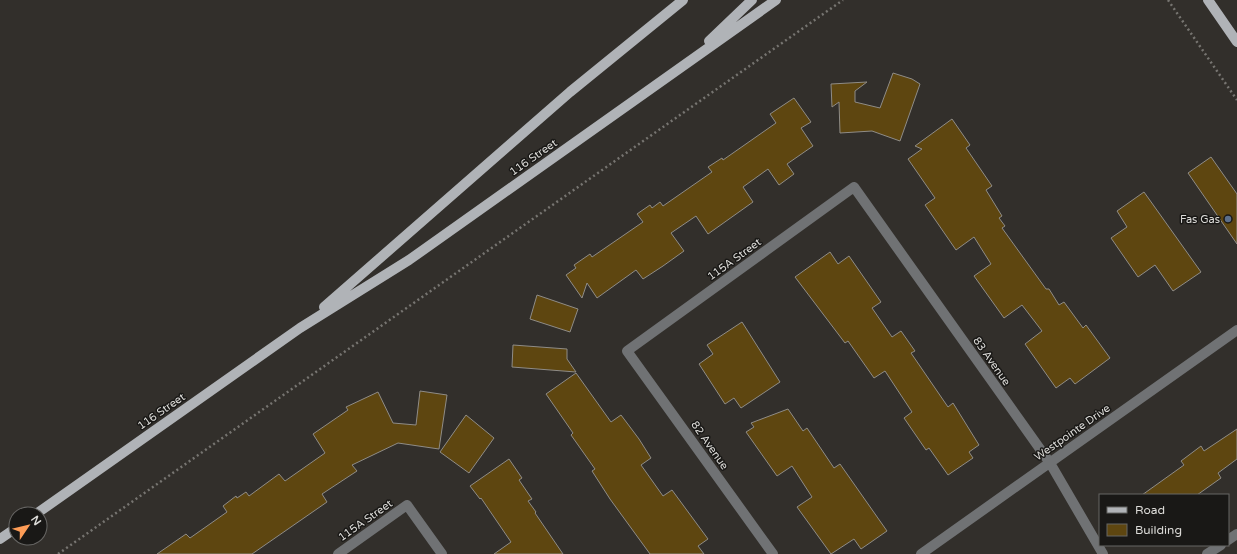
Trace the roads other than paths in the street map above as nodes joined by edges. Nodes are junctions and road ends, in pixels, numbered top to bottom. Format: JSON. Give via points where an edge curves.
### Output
{"nodes":[{"id":1,"x":683,"y":0,"type":"edge"},
{"id":2,"x":752,"y":0,"type":"edge"},
{"id":3,"x":776,"y":0,"type":"edge"},
{"id":4,"x":1208,"y":0,"type":"edge"},
{"id":5,"x":1237,"y":42,"type":"edge"},
{"id":6,"x":686,"y":63,"type":"junction"},
{"id":7,"x":854,"y":187,"type":"joint"},
{"id":8,"x":300,"y":328,"type":"junction"},
{"id":9,"x":1237,"y":330,"type":"edge"},
{"id":10,"x":628,"y":350,"type":"joint"},
{"id":11,"x":1050,"y":463,"type":"junction"},
{"id":12,"x":47,"y":506,"type":"edge"},
{"id":13,"x":1219,"y":546,"type":"edge"},
{"id":14,"x":338,"y":554,"type":"edge"},
{"id":15,"x":442,"y":554,"type":"edge"},
{"id":16,"x":773,"y":554,"type":"edge"},
{"id":17,"x":921,"y":554,"type":"edge"},
{"id":18,"x":1103,"y":554,"type":"edge"},
{"id":19,"x":1207,"y":554,"type":"edge"}],
"edges":[{"from":1,"to":8,"type":"main road","name":"116 Street","via":[[570,92]]},
{"from":2,"to":6,"type":"main road"},
{"from":3,"to":6,"type":"main road","name":"116 Street"},
{"from":4,"to":5,"type":"main road"},
{"from":6,"to":8,"type":"main road","name":"116 Street","via":[[409,260]]},
{"from":7,"to":10,"type":"street","name":"115A Street"},
{"from":7,"to":11,"type":"street","name":"83 Avenue"},
{"from":8,"to":12,"type":"main road","name":"116 Street"},
{"from":9,"to":11,"type":"street","name":"Westpointe Drive"},
{"from":10,"to":16,"type":"street","name":"82 Avenue"},
{"from":11,"to":17,"type":"street","name":"Westpointe Drive"},
{"from":11,"to":18,"type":"street","name":"83 Avenue"},
{"from":13,"to":19,"type":"street"},
{"from":14,"to":15,"type":"street","name":"115A Street","via":[[407,505]]}]}
